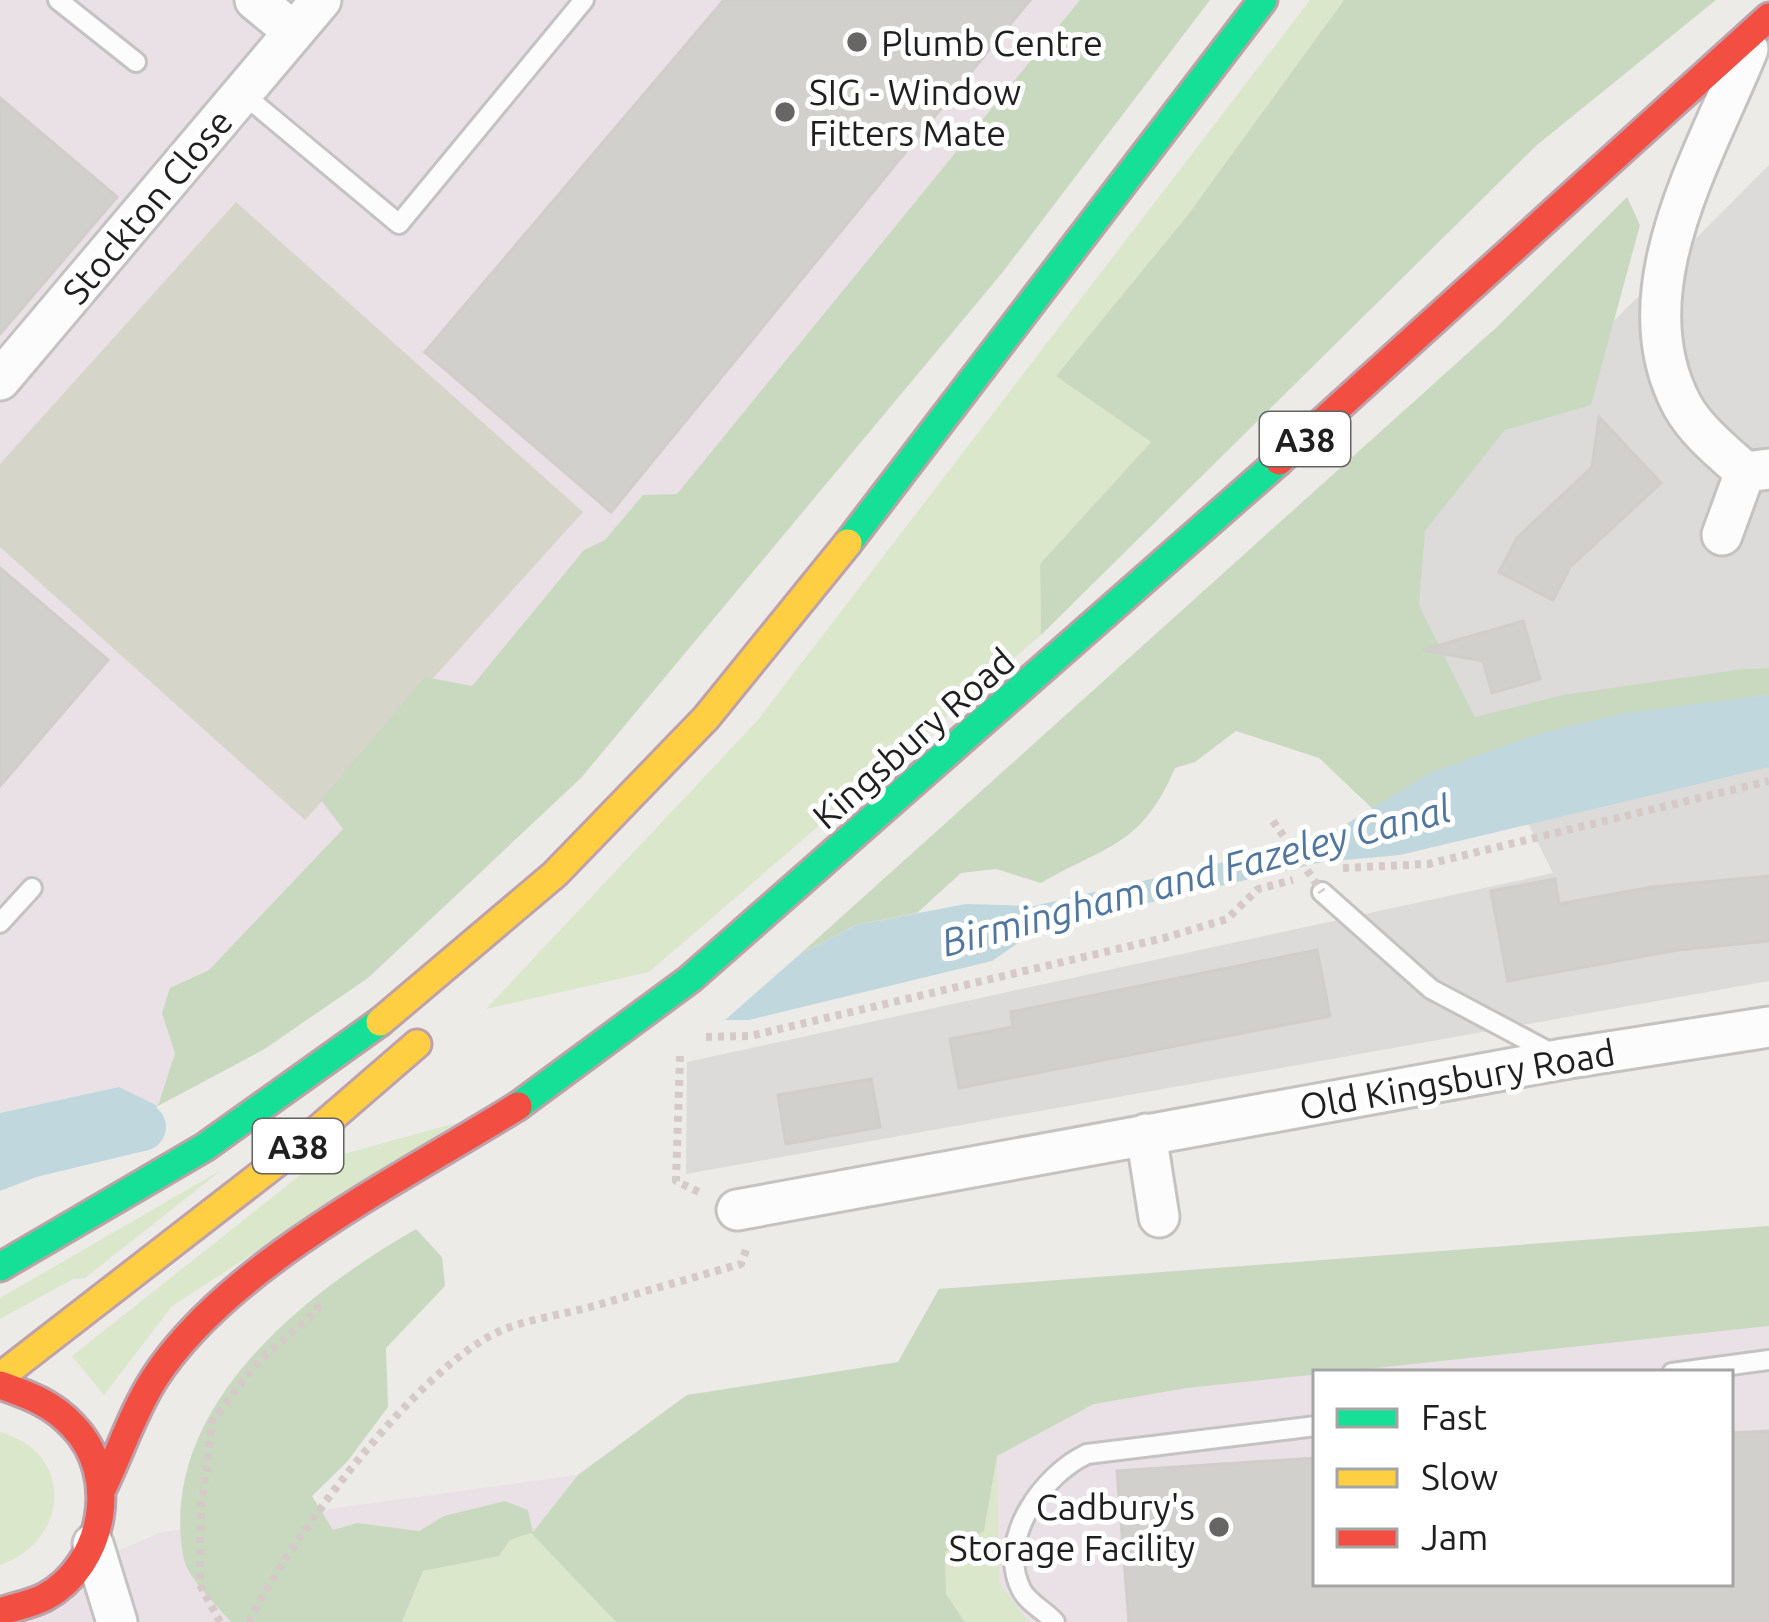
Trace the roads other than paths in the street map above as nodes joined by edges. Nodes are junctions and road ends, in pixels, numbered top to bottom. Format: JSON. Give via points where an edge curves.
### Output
{"nodes":[{"id":1,"x":58,"y":0,"type":"edge"},
{"id":2,"x":255,"y":0,"type":"edge"},
{"id":3,"x":321,"y":0,"type":"edge"},
{"id":4,"x":584,"y":0,"type":"edge"},
{"id":5,"x":1263,"y":0,"type":"edge"},
{"id":6,"x":1762,"y":22,"type":"edge"},
{"id":7,"x":294,"y":32,"type":"junction"},
{"id":8,"x":136,"y":62,"type":"dead end"},
{"id":9,"x":242,"y":92,"type":"junction"},
{"id":10,"x":0,"y":380,"type":"edge"},
{"id":11,"x":1757,"y":471,"type":"edge"},
{"id":12,"x":1721,"y":535,"type":"dead end"},
{"id":13,"x":555,"y":874,"type":"junction"},
{"id":14,"x":32,"y":888,"type":"dead end"},
{"id":15,"x":1322,"y":892,"type":"road end"},
{"id":16,"x":0,"y":923,"type":"edge"},
{"id":17,"x":507,"y":951,"type":"dead end"},
{"id":18,"x":441,"y":1023,"type":"dead end"},
{"id":19,"x":1769,"y":1027,"type":"edge"},
{"id":20,"x":1563,"y":1059,"type":"junction"},
{"id":21,"x":1146,"y":1134,"type":"junction"},
{"id":22,"x":737,"y":1210,"type":"road end"},
{"id":23,"x":1160,"y":1217,"type":"dead end"},
{"id":24,"x":0,"y":1267,"type":"edge"},
{"id":25,"x":1769,"y":1360,"type":"edge"},
{"id":26,"x":1694,"y":1370,"type":"edge"},
{"id":27,"x":0,"y":1381,"type":"edge"},
{"id":28,"x":1313,"y":1426,"type":"edge"},
{"id":29,"x":103,"y":1487,"type":"junction"},
{"id":30,"x":93,"y":1544,"type":"junction"},
{"id":31,"x":0,"y":1612,"type":"edge"},
{"id":32,"x":117,"y":1622,"type":"edge"},
{"id":33,"x":1055,"y":1622,"type":"edge"}],
"edges":[{"from":1,"to":8,"type":"lane"},
{"from":2,"to":7,"type":"street"},
{"from":3,"to":7,"type":"street","name":"Stockton Close"},
{"from":4,"to":9,"type":"lane","via":[[399,224]]},
{"from":5,"to":13,"type":"highway","number":"A38","via":[[783,627]]},
{"from":6,"to":11,"type":"street","via":[[1661,277],[1659,330],[1683,407]]},
{"from":6,"to":29,"type":"highway","name":"Kingsbury Road","number":"A38","via":[[1145,583],[690,979],[559,1080],[220,1301],[154,1379]]},
{"from":7,"to":9,"type":"street","name":"Stockton Close"},
{"from":9,"to":10,"type":"street","name":"Stockton Close"},
{"from":11,"to":12,"type":"street"},
{"from":13,"to":17,"type":"highway","number":"A38"},
{"from":13,"to":24,"type":"highway","number":"A38","via":[[358,1040],[205,1147]]},
{"from":14,"to":16,"type":"lane"},
{"from":15,"to":20,"type":"lane","via":[[1431,989]]},
{"from":18,"to":27,"type":"highway","number":"A38"},
{"from":19,"to":20,"type":"street","name":"Old Kingsbury Road"},
{"from":20,"to":21,"type":"street","name":"Old Kingsbury Road"},
{"from":21,"to":22,"type":"street","name":"Old Kingsbury Road"},
{"from":21,"to":23,"type":"street"},
{"from":25,"to":26,"type":"lane"},
{"from":27,"to":29,"type":"highway","number":"A38","via":[[54,1404],[78,1427]]},
{"from":28,"to":33,"type":"lane","via":[[1087,1454],[1060,1467],[1027,1514],[1015,1572],[1022,1593]]},
{"from":29,"to":30,"type":"highway","number":"A38"},
{"from":30,"to":31,"type":"highway","number":"A38","via":[[63,1585]]},
{"from":30,"to":32,"type":"street"}]}
